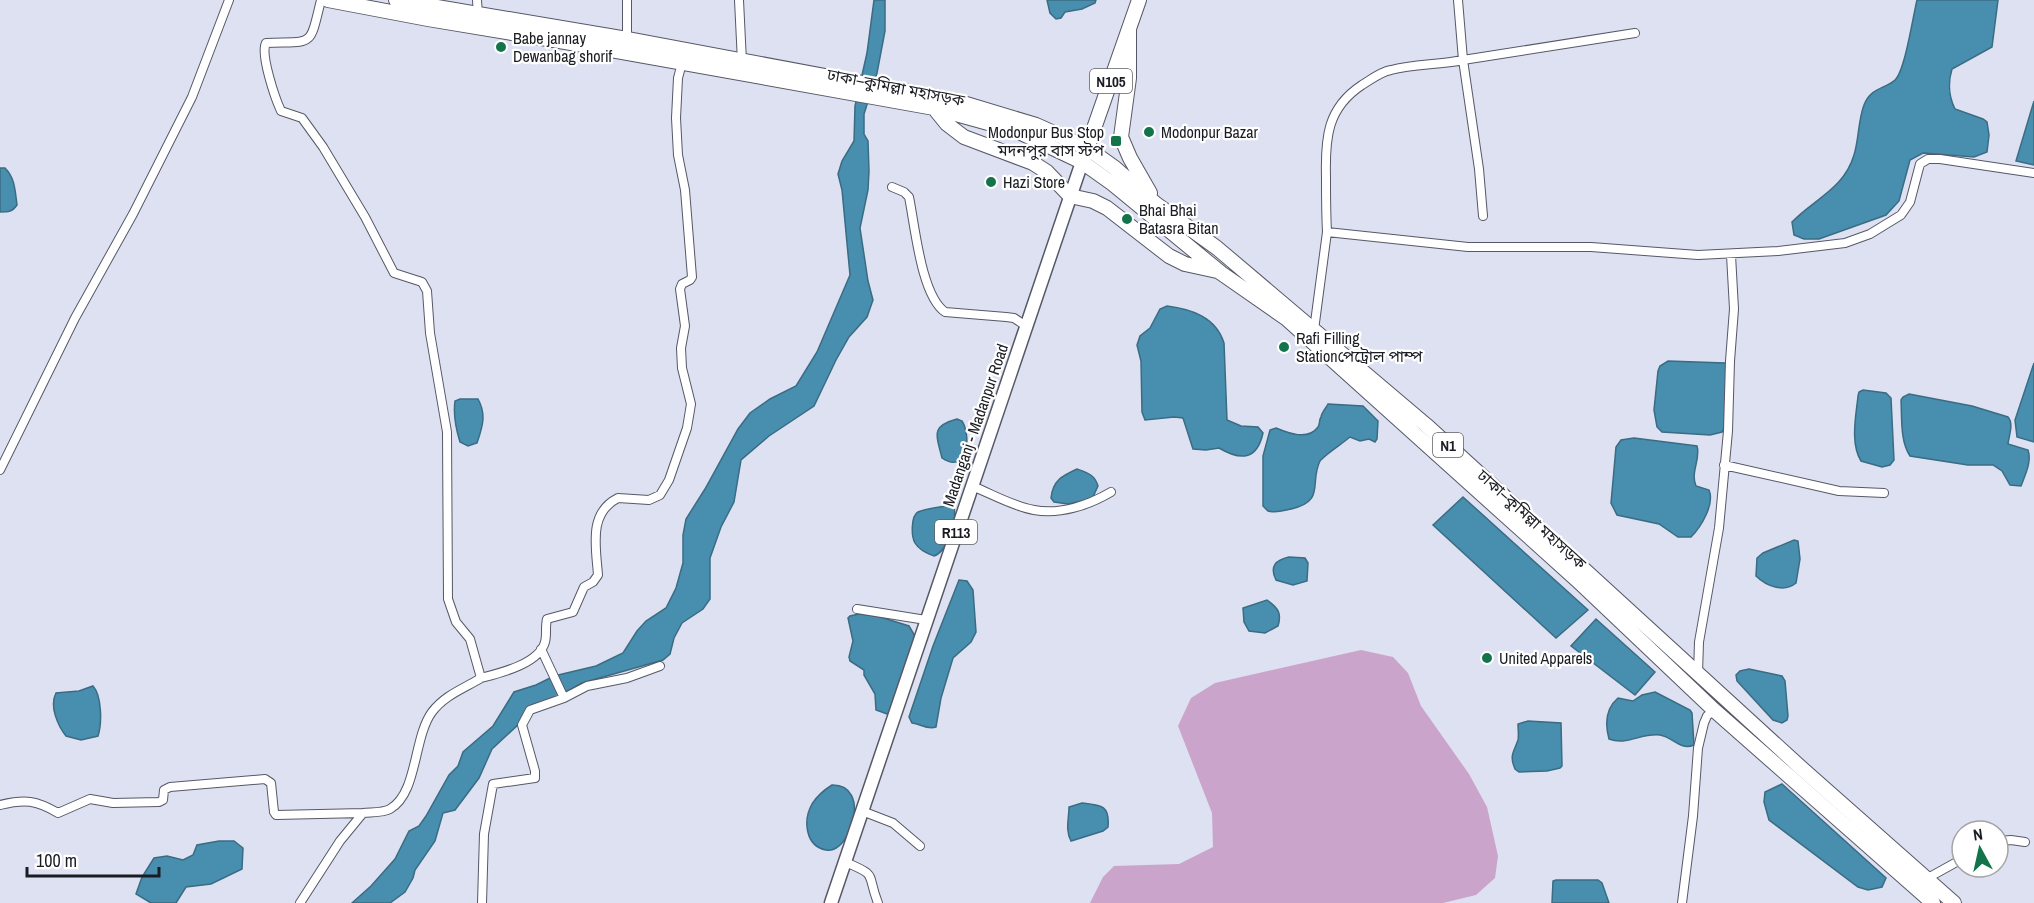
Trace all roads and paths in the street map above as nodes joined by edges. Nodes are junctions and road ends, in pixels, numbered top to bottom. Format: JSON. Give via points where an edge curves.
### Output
{"nodes":[{"id":1,"x":229,"y":0,"type":"edge"},
{"id":2,"x":321,"y":0,"type":"edge"},
{"id":3,"x":328,"y":0,"type":"edge"},
{"id":4,"x":396,"y":0,"type":"edge"},
{"id":5,"x":477,"y":0,"type":"edge"},
{"id":6,"x":627,"y":0,"type":"edge"},
{"id":7,"x":740,"y":0,"type":"edge"},
{"id":8,"x":1139,"y":0,"type":"edge"},
{"id":9,"x":1458,"y":0,"type":"edge"},
{"id":10,"x":478,"y":15,"type":"junction"},
{"id":11,"x":1129,"y":29,"type":"junction"},
{"id":12,"x":1635,"y":33,"type":"dead end"},
{"id":13,"x":627,"y":39,"type":"junction"},
{"id":14,"x":1463,"y":60,"type":"junction"},
{"id":15,"x":742,"y":62,"type":"junction"},
{"id":16,"x":682,"y":63,"type":"junction"},
{"id":17,"x":835,"y":85,"type":"junction"},
{"id":18,"x":881,"y":93,"type":"junction"},
{"id":19,"x":934,"y":108,"type":"junction"},
{"id":20,"x":1087,"y":148,"type":"junction"},
{"id":21,"x":1082,"y":162,"type":"junction"},
{"id":22,"x":2034,"y":173,"type":"edge"},
{"id":23,"x":892,"y":187,"type":"dead end"},
{"id":24,"x":1070,"y":196,"type":"junction"},
{"id":25,"x":1156,"y":204,"type":"junction"},
{"id":26,"x":1484,"y":216,"type":"dead end"},
{"id":27,"x":1327,"y":232,"type":"junction"},
{"id":28,"x":1731,"y":255,"type":"junction"},
{"id":29,"x":1221,"y":273,"type":"junction"},
{"id":30,"x":1026,"y":326,"type":"junction"},
{"id":31,"x":1314,"y":330,"type":"junction"},
{"id":32,"x":1724,"y":465,"type":"junction"},
{"id":33,"x":0,"y":470,"type":"edge"},
{"id":34,"x":972,"y":486,"type":"junction"},
{"id":35,"x":1111,"y":492,"type":"dead end"},
{"id":36,"x":1884,"y":493,"type":"dead end"},
{"id":37,"x":857,"y":609,"type":"dead end"},
{"id":38,"x":926,"y":620,"type":"junction"},
{"id":39,"x":541,"y":649,"type":"junction"},
{"id":40,"x":660,"y":666,"type":"dead end"},
{"id":41,"x":1698,"y":673,"type":"junction"},
{"id":42,"x":481,"y":678,"type":"junction"},
{"id":43,"x":564,"y":697,"type":"junction"},
{"id":44,"x":1714,"y":710,"type":"junction"},
{"id":45,"x":0,"y":805,"type":"edge"},
{"id":46,"x":862,"y":812,"type":"junction"},
{"id":47,"x":363,"y":813,"type":"junction"},
{"id":48,"x":2010,"y":840,"type":"edge"},
{"id":49,"x":2025,"y":842,"type":"dead end"},
{"id":50,"x":920,"y":846,"type":"dead end"},
{"id":51,"x":845,"y":862,"type":"junction"},
{"id":52,"x":1950,"y":866,"type":"edge"},
{"id":53,"x":1926,"y":879,"type":"junction"},
{"id":54,"x":300,"y":903,"type":"edge"},
{"id":55,"x":482,"y":903,"type":"edge"},
{"id":56,"x":831,"y":903,"type":"edge"},
{"id":57,"x":878,"y":903,"type":"edge"},
{"id":58,"x":1682,"y":903,"type":"edge"},
{"id":59,"x":1934,"y":903,"type":"edge"},
{"id":60,"x":1954,"y":903,"type":"edge"}],
"edges":[{"from":1,"to":33,"type":"street","via":[[192,97]]},
{"from":2,"to":42,"type":"street","via":[[310,37],[304,42],[267,43],[263,50],[266,64],[281,111],[302,118],[323,147],[394,273],[422,282],[427,291],[447,432],[448,599],[456,622],[470,639]]},
{"from":3,"to":16,"type":"highway","name":"ঢাকা–কুমিল্লা মহাসড়ক","number":"N1"},
{"from":4,"to":10,"type":"highway","name":"ঢাকা–কুমিল্লা মহাসড়ক","number":"N1"},
{"from":5,"to":10,"type":"street"},
{"from":6,"to":13,"type":"street"},
{"from":7,"to":15,"type":"street"},
{"from":8,"to":11,"type":"highway","number":"N105"},
{"from":9,"to":14,"type":"street"},
{"from":10,"to":13,"type":"highway","name":"ঢাকা–কুমিল্লা মহাসড়ক","number":"N1"},
{"from":11,"to":20,"type":"highway","number":"N105"},
{"from":11,"to":25,"type":"highway","via":[[1129,78],[1121,137]]},
{"from":12,"to":14,"type":"street"},
{"from":13,"to":15,"type":"highway","name":"ঢাকা–কুমিল্লা মহাসড়ক","number":"N1"},
{"from":14,"to":26,"type":"street"},
{"from":14,"to":27,"type":"street","via":[[1392,69],[1350,93],[1329,126],[1325,146]]},
{"from":15,"to":17,"type":"highway","name":"ঢাকা–কুমিল্লা মহাসড়ক","number":"N1"},
{"from":16,"to":17,"type":"highway","name":"ঢাকা–কুমিল্লা মহাসড়ক","number":"N1"},
{"from":16,"to":39,"type":"street","via":[[676,118],[692,277],[680,288],[685,326],[682,368],[691,404],[687,428],[660,495],[650,500],[618,498],[600,512],[596,525],[596,579],[584,587],[573,612],[547,619]]},
{"from":17,"to":18,"type":"highway","name":"ঢাকা–কুমিল্লা মহাসড়ক","number":"N1"},
{"from":18,"to":19,"type":"highway","name":"ঢাকা–কুমিল্লা মহাসড়ক","number":"N1"},
{"from":18,"to":20,"type":"highway","name":"ঢাকা–কুমিল্লা মহাসড়ক","number":"N1","via":[[953,100],[1036,125]]},
{"from":19,"to":21,"type":"highway","name":"ঢাকা–কুমিল্লা মহাসড়ক","number":"N1","via":[[1017,131]]},
{"from":19,"to":24,"type":"highway","via":[[964,136],[1047,172]]},
{"from":20,"to":21,"type":"highway","number":"N105"},
{"from":20,"to":25,"type":"highway","name":"ঢাকা–কুমিল্লা মহাসড়ক","number":"N1"},
{"from":21,"to":24,"type":"main road","name":"Madanganj - Madanpur Road","number":"R113"},
{"from":21,"to":29,"type":"highway","name":"ঢাকা–কুমিল্লা মহাসড়ক","number":"N1"},
{"from":22,"to":28,"type":"street","via":[[1928,159],[1920,164],[1910,201],[1901,215],[1870,234],[1845,243]]},
{"from":23,"to":30,"type":"street","via":[[909,197],[924,276],[939,309],[1006,316]]},
{"from":24,"to":29,"type":"highway","via":[[1107,208],[1169,256]]},
{"from":24,"to":30,"type":"main road","name":"Madanganj - Madanpur Road","number":"R113"},
{"from":25,"to":31,"type":"highway","name":"ঢাকা–কুমিল্লা মহাসড়ক","number":"N1","via":[[1217,248]]},
{"from":27,"to":28,"type":"street","via":[[1468,247],[1591,247]]},
{"from":27,"to":31,"type":"street"},
{"from":28,"to":32,"type":"street","via":[[1734,325]]},
{"from":29,"to":44,"type":"highway","name":"ঢাকা–কুমিল্লা মহাসড়ক","number":"N1","via":[[1287,319]]},
{"from":30,"to":34,"type":"main road","name":"Madanganj - Madanpur Road","number":"R113"},
{"from":31,"to":41,"type":"highway","name":"ঢাকা–কুমিল্লা মহাসড়ক","number":"N1","via":[[1426,425]]},
{"from":32,"to":36,"type":"street","via":[[1839,490]]},
{"from":32,"to":41,"type":"street"},
{"from":34,"to":35,"type":"street","via":[[1018,506],[1042,511],[1089,504]]},
{"from":34,"to":38,"type":"main road","name":"Madanganj - Madanpur Road","number":"R113"},
{"from":37,"to":38,"type":"street"},
{"from":38,"to":46,"type":"main road","name":"Madanganj - Madanpur Road","number":"R113"},
{"from":39,"to":42,"type":"street","via":[[513,669]]},
{"from":39,"to":43,"type":"street"},
{"from":40,"to":43,"type":"street","via":[[587,686]]},
{"from":41,"to":53,"type":"highway","name":"ঢাকা–কুমিল্লা মহাসড়ক","number":"N1"},
{"from":42,"to":47,"type":"street","via":[[450,694],[432,712],[404,796],[391,808]]},
{"from":43,"to":55,"type":"street","via":[[530,710],[522,725],[535,778],[493,784],[484,834]]},
{"from":44,"to":58,"type":"street","via":[[1704,723],[1698,748]]},
{"from":44,"to":59,"type":"highway","name":"ঢাকা–কুমিল্লা মহাসড়ক","number":"N1"},
{"from":45,"to":47,"type":"street","via":[[24,800],[41,803],[58,813],[90,799],[159,802],[164,790],[170,787],[265,779],[271,783],[276,815]]},
{"from":46,"to":50,"type":"street","via":[[894,823]]},
{"from":46,"to":51,"type":"main road","name":"Madanganj - Madanpur Road","number":"R113"},
{"from":47,"to":54,"type":"street"},
{"from":48,"to":49,"type":"street"},
{"from":51,"to":56,"type":"main road","name":"Madanganj - Madanpur Road","number":"R113"},
{"from":51,"to":57,"type":"street","via":[[866,870]]},
{"from":52,"to":53,"type":"street"},
{"from":53,"to":60,"type":"highway","name":"ঢাকা–কুমিল্লা মহাসড়ক","number":"N1"}]}
